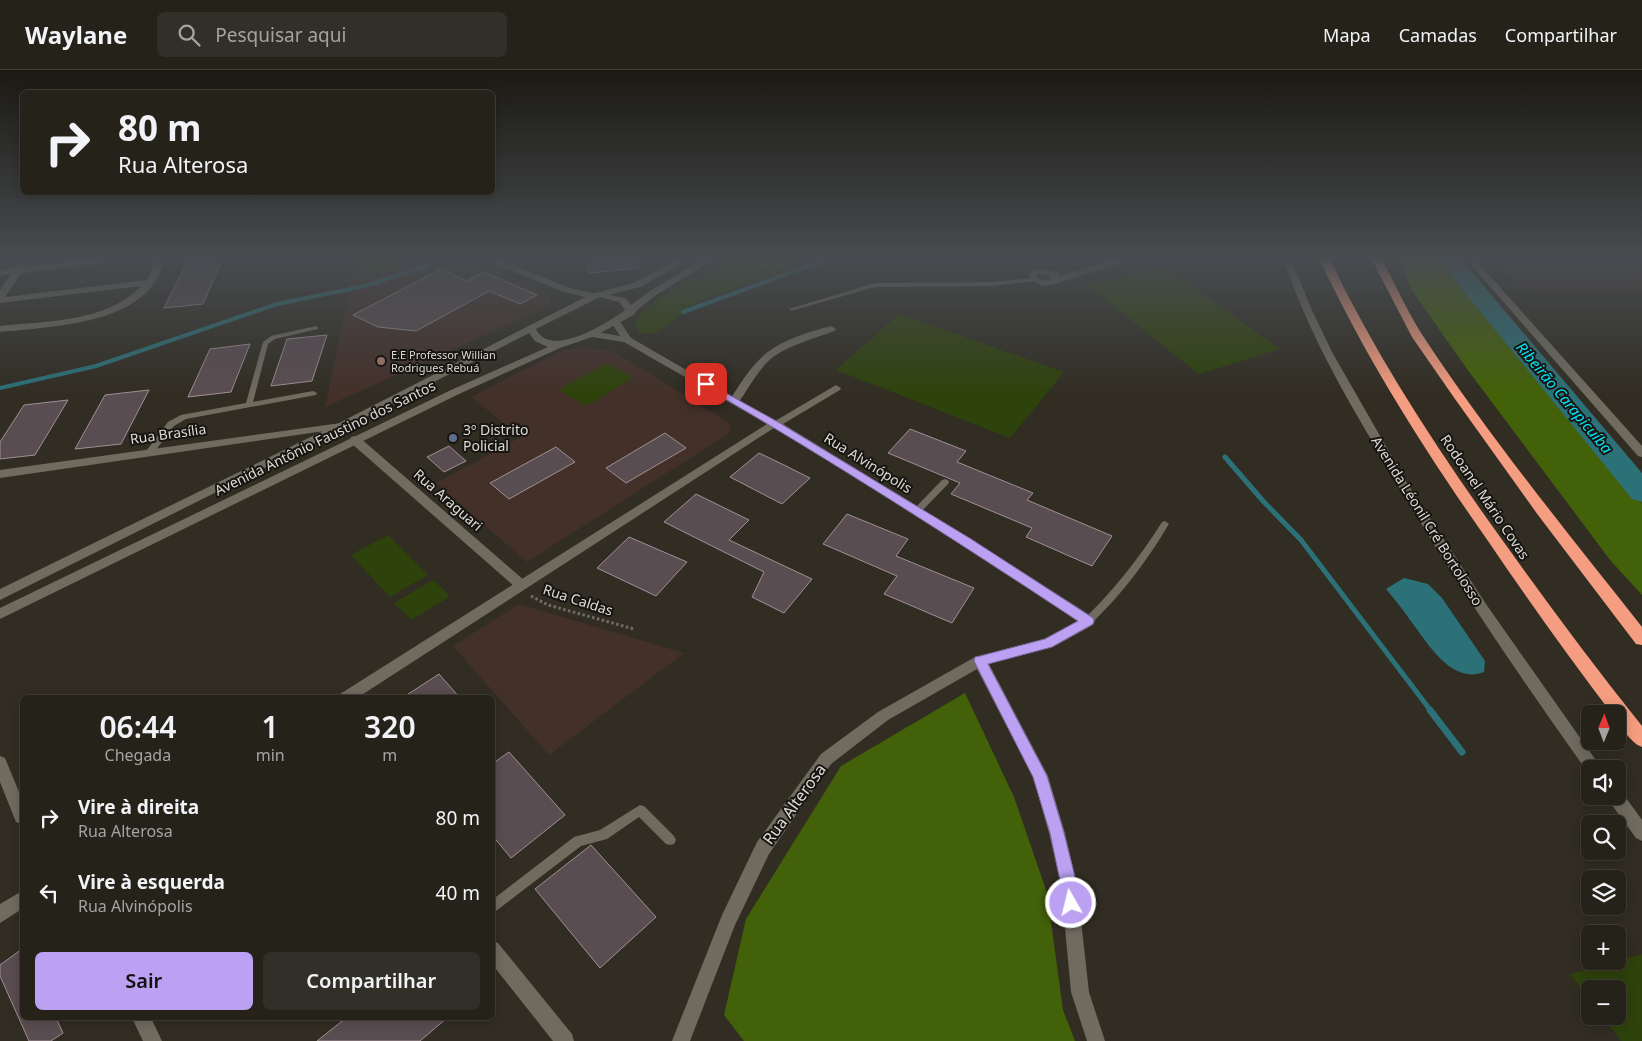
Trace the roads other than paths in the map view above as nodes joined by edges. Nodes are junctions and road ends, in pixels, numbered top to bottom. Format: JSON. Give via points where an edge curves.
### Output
{"nodes":[{"id":1,"x":126,"y":303,"type":"edge"},
{"id":2,"x":572,"y":303,"type":"edge"},
{"id":3,"x":581,"y":303,"type":"edge"},
{"id":4,"x":625,"y":303,"type":"edge"},
{"id":5,"x":642,"y":303,"type":"edge"},
{"id":6,"x":813,"y":303,"type":"edge"},
{"id":7,"x":1305,"y":303,"type":"edge"},
{"id":8,"x":1345,"y":303,"type":"edge"},
{"id":9,"x":1400,"y":303,"type":"edge"},
{"id":10,"x":1509,"y":303,"type":"edge"},
{"id":11,"x":573,"y":307,"type":"junction"},
{"id":12,"x":792,"y":309,"type":"dead end"},
{"id":13,"x":632,"y":312,"type":"junction"},
{"id":14,"x":616,"y":322,"type":"junction"},
{"id":15,"x":316,"y":328,"type":"dead end"},
{"id":16,"x":531,"y":328,"type":"junction"},
{"id":17,"x":0,"y":329,"type":"edge"},
{"id":18,"x":831,"y":329,"type":"dead end"},
{"id":19,"x":592,"y":334,"type":"junction"},
{"id":20,"x":627,"y":340,"type":"junction"},
{"id":21,"x":557,"y":346,"type":"junction"},
{"id":22,"x":836,"y":388,"type":"dead end"},
{"id":23,"x":312,"y":394,"type":"dead end"},
{"id":24,"x":734,"y":401,"type":"junction"},
{"id":25,"x":249,"y":405,"type":"junction"},
{"id":26,"x":775,"y":424,"type":"junction"},
{"id":27,"x":341,"y":426,"type":"junction"},
{"id":28,"x":355,"y":440,"type":"junction"},
{"id":29,"x":150,"y":452,"type":"junction"},
{"id":30,"x":1642,"y":453,"type":"edge"},
{"id":31,"x":0,"y":474,"type":"edge"},
{"id":32,"x":945,"y":482,"type":"dead end"},
{"id":33,"x":918,"y":511,"type":"junction"},
{"id":34,"x":1165,"y":524,"type":"dead end"},
{"id":35,"x":520,"y":584,"type":"junction"},
{"id":36,"x":0,"y":595,"type":"edge"},
{"id":37,"x":0,"y":614,"type":"edge"},
{"id":38,"x":1088,"y":621,"type":"junction"},
{"id":39,"x":1642,"y":639,"type":"edge"},
{"id":40,"x":980,"y":661,"type":"junction"},
{"id":41,"x":350,"y":695,"type":"edge"},
{"id":42,"x":1642,"y":739,"type":"edge"},
{"id":43,"x":1588,"y":760,"type":"edge"},
{"id":44,"x":0,"y":764,"type":"edge"},
{"id":45,"x":1622,"y":805,"type":"edge"},
{"id":46,"x":20,"y":812,"type":"edge"},
{"id":47,"x":1642,"y":833,"type":"edge"},
{"id":48,"x":670,"y":840,"type":"dead end"},
{"id":49,"x":20,"y":900,"type":"edge"},
{"id":50,"x":495,"y":906,"type":"edge"},
{"id":51,"x":0,"y":914,"type":"edge"},
{"id":52,"x":495,"y":953,"type":"edge"},
{"id":53,"x":142,"y":1020,"type":"edge"},
{"id":54,"x":153,"y":1041,"type":"edge"},
{"id":55,"x":565,"y":1041,"type":"edge"},
{"id":56,"x":681,"y":1041,"type":"edge"},
{"id":57,"x":1096,"y":1041,"type":"edge"}],
"edges":[{"from":1,"to":17,"type":"street","via":[[92,317]]},
{"from":2,"to":11,"type":"street"},
{"from":3,"to":11,"type":"street","name":"Avenida Antônio Faustino dos Santos"},
{"from":4,"to":13,"type":"street"},
{"from":5,"to":13,"type":"street","name":"Avenida Antônio Faustino dos Santos"},
{"from":6,"to":12,"type":"lane"},
{"from":7,"to":43,"type":"street","name":"Avenida Léonil Cré Bortolosso","via":[[1319,339],[1407,493],[1476,600]]},
{"from":8,"to":42,"type":"highway","name":"Rodoanel Mário Covas","via":[[1394,391],[1458,488],[1572,649]]},
{"from":9,"to":39,"type":"highway","via":[[1418,337],[1459,396]]},
{"from":10,"to":30,"type":"street"},
{"from":11,"to":16,"type":"street","name":"Avenida Antônio Faustino dos Santos"},
{"from":13,"to":14,"type":"street","name":"Avenida Antônio Faustino dos Santos"},
{"from":14,"to":19,"type":"street","name":"Avenida Antônio Faustino dos Santos"},
{"from":14,"to":20,"type":"street","name":"Rua Alvinópolis"},
{"from":15,"to":25,"type":"lane","via":[[273,337],[265,343]]},
{"from":16,"to":21,"type":"street","via":[[539,339]]},
{"from":16,"to":27,"type":"street","name":"Avenida Antônio Faustino dos Santos"},
{"from":18,"to":24,"type":"street","via":[[769,356]]},
{"from":19,"to":20,"type":"street","name":"Rua Alvinópolis"},
{"from":19,"to":21,"type":"street","name":"Avenida Antônio Faustino dos Santos"},
{"from":20,"to":24,"type":"street","name":"Rua Alvinópolis"},
{"from":21,"to":28,"type":"street","name":"Avenida Antônio Faustino dos Santos"},
{"from":22,"to":26,"type":"street"},
{"from":23,"to":25,"type":"lane"},
{"from":24,"to":26,"type":"street","name":"Rua Alvinópolis"},
{"from":25,"to":29,"type":"lane","via":[[179,419],[171,424]]},
{"from":26,"to":33,"type":"street","name":"Rua Alvinópolis"},
{"from":26,"to":35,"type":"street"},
{"from":27,"to":29,"type":"street","name":"Rua Brasília"},
{"from":27,"to":36,"type":"street","name":"Avenida Antônio Faustino dos Santos"},
{"from":28,"to":35,"type":"street","name":"Rua Araguari"},
{"from":28,"to":37,"type":"street","name":"Avenida Antônio Faustino dos Santos"},
{"from":29,"to":31,"type":"street","name":"Rua Brasília"},
{"from":32,"to":33,"type":"lane"},
{"from":33,"to":38,"type":"street","name":"Rua Alvinópolis"},
{"from":34,"to":38,"type":"lane","via":[[1144,559],[1111,600]]},
{"from":35,"to":41,"type":"street"},
{"from":38,"to":40,"type":"street","name":"Rua Alterosa","via":[[1048,643]]},
{"from":40,"to":56,"type":"street","name":"Rua Alterosa","via":[[883,716],[826,759],[762,848],[728,921]]},
{"from":40,"to":57,"type":"street","via":[[1040,776],[1069,885],[1080,992]]},
{"from":44,"to":46,"type":"street"},
{"from":45,"to":47,"type":"street"},
{"from":48,"to":50,"type":"lane","via":[[640,810],[603,835],[578,841]]},
{"from":49,"to":51,"type":"street"},
{"from":52,"to":55,"type":"street"},
{"from":53,"to":54,"type":"street"}]}
